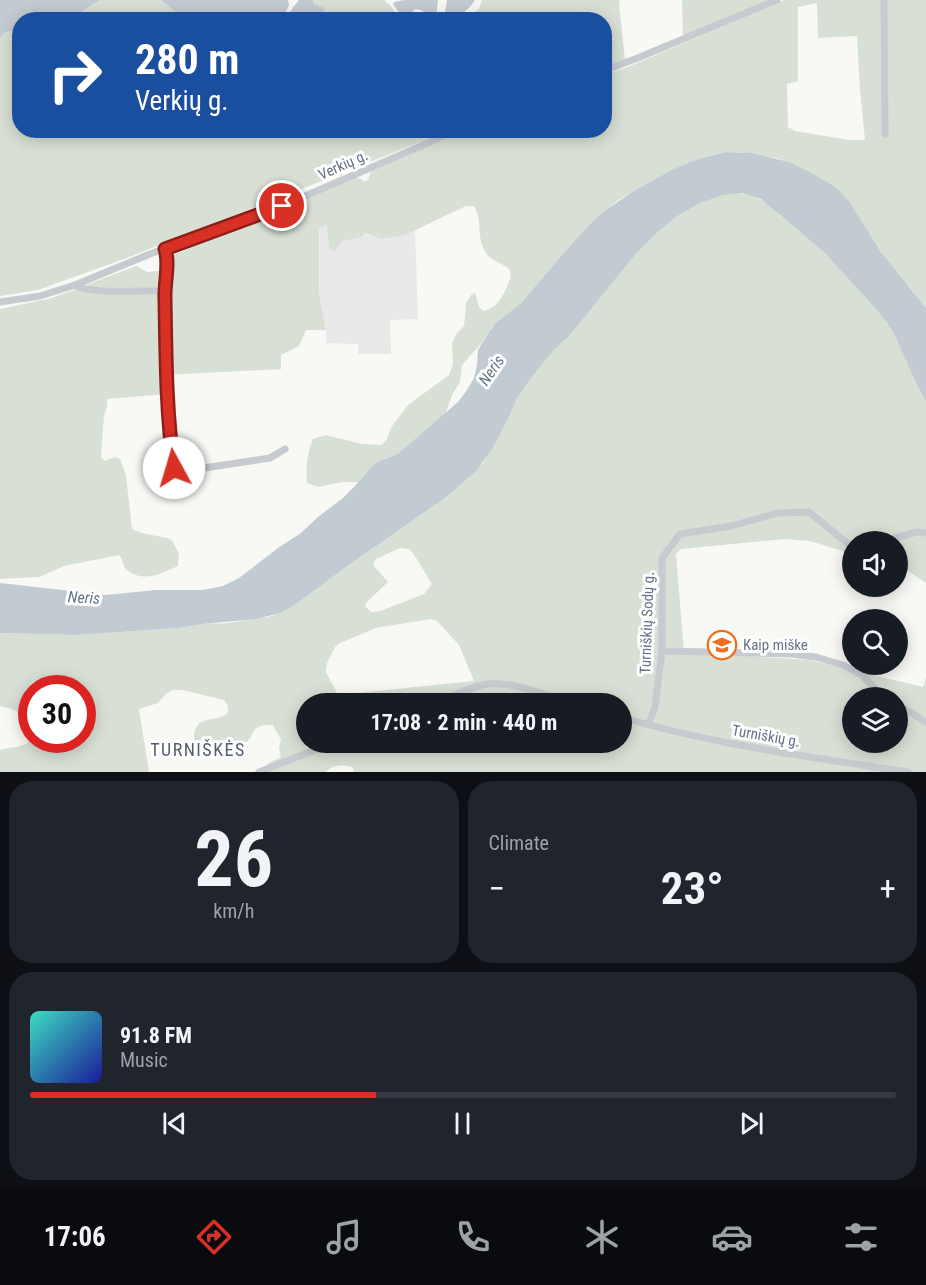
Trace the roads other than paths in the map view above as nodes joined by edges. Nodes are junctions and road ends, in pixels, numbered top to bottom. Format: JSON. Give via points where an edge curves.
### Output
{"nodes":[{"id":1,"x":775,"y":0,"type":"edge"},
{"id":2,"x":884,"y":0,"type":"edge"},
{"id":3,"x":612,"y":68,"type":"edge"},
{"id":4,"x":885,"y":134,"type":"dead end"},
{"id":5,"x":439,"y":138,"type":"edge"},
{"id":6,"x":165,"y":249,"type":"junction"},
{"id":7,"x":75,"y":285,"type":"junction"},
{"id":8,"x":164,"y":291,"type":"junction"},
{"id":9,"x":0,"y":302,"type":"edge"},
{"id":10,"x":285,"y":449,"type":"dead end"},
{"id":11,"x":926,"y":533,"type":"edge"},
{"id":12,"x":908,"y":534,"type":"edge"},
{"id":13,"x":842,"y":540,"type":"edge"},
{"id":14,"x":662,"y":651,"type":"junction"},
{"id":15,"x":873,"y":687,"type":"edge"},
{"id":16,"x":462,"y":693,"type":"edge"},
{"id":17,"x":539,"y":693,"type":"edge"},
{"id":18,"x":908,"y":711,"type":"edge"},
{"id":19,"x":632,"y":720,"type":"edge"},
{"id":20,"x":926,"y":722,"type":"edge"},
{"id":21,"x":648,"y":725,"type":"junction"},
{"id":22,"x":308,"y":753,"type":"edge"},
{"id":23,"x":259,"y":772,"type":"edge"},
{"id":24,"x":908,"y":772,"type":"edge"}],
"edges":[{"from":1,"to":3,"type":"street"},
{"from":2,"to":4,"type":"street"},
{"from":5,"to":6,"type":"street","name":"Verkių g.","via":[[282,206]]},
{"from":6,"to":7,"type":"street","name":"Verkių g."},
{"from":6,"to":8,"type":"street"},
{"from":7,"to":8,"type":"street","via":[[96,290]]},
{"from":7,"to":9,"type":"street","name":"Verkių g."},
{"from":8,"to":10,"type":"street","via":[[175,471],[270,458]]},
{"from":11,"to":12,"type":"street"},
{"from":13,"to":14,"type":"street","name":"Turniškių Sodų g.","via":[[809,512],[778,513],[680,534],[662,558]]},
{"from":14,"to":15,"type":"street","via":[[816,657],[843,665],[862,675]]},
{"from":14,"to":21,"type":"street","name":"Turniškių Sodų g.","via":[[655,707]]},
{"from":16,"to":17,"type":"street","via":[[496,683]]},
{"from":18,"to":20,"type":"street"},
{"from":19,"to":21,"type":"street","name":"Turniškių g."},
{"from":21,"to":24,"type":"street","name":"Turniškių g.","via":[[744,747]]},
{"from":22,"to":23,"type":"street"}]}
